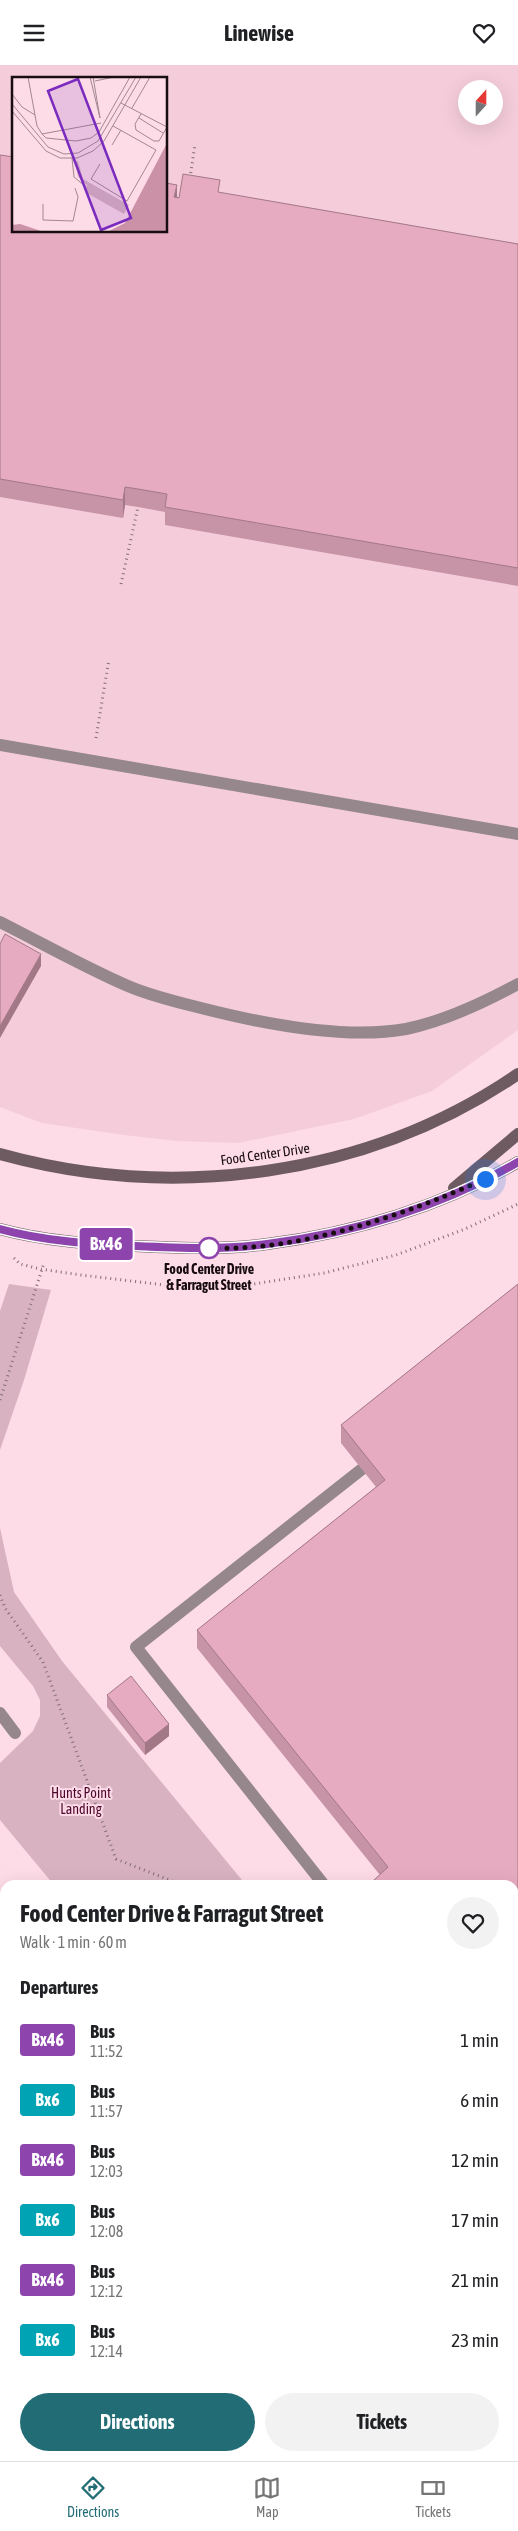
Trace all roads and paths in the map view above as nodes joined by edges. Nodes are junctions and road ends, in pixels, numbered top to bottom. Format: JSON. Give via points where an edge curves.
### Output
{"nodes":[{"id":1,"x":195,"y":144,"type":"dead end"},
{"id":2,"x":190,"y":183,"type":"edge"},
{"id":3,"x":138,"y":507,"type":"edge"},
{"id":4,"x":121,"y":584,"type":"dead end"},
{"id":5,"x":109,"y":659,"type":"dead end"},
{"id":6,"x":0,"y":745,"type":"edge"},
{"id":7,"x":92,"y":761,"type":"junction"},
{"id":8,"x":518,"y":834,"type":"edge"},
{"id":9,"x":0,"y":922,"type":"edge"},
{"id":10,"x":518,"y":984,"type":"edge"},
{"id":11,"x":518,"y":1074,"type":"edge"},
{"id":12,"x":518,"y":1134,"type":"edge"},
{"id":13,"x":0,"y":1154,"type":"edge"},
{"id":14,"x":518,"y":1162,"type":"edge"},
{"id":15,"x":443,"y":1198,"type":"junction"},
{"id":16,"x":0,"y":1229,"type":"edge"},
{"id":17,"x":55,"y":1239,"type":"junction"},
{"id":18,"x":0,"y":1400,"type":"edge"},
{"id":19,"x":362,"y":1469,"type":"edge"},
{"id":20,"x":0,"y":1595,"type":"edge"},
{"id":21,"x":0,"y":1713,"type":"edge"},
{"id":22,"x":15,"y":1733,"type":"dead end"},
{"id":23,"x":169,"y":1880,"type":"edge"},
{"id":24,"x":320,"y":1880,"type":"edge"}],
"edges":[{"from":1,"to":2,"type":"path"},
{"from":3,"to":4,"type":"path"},
{"from":5,"to":7,"type":"path"},
{"from":6,"to":7,"type":"street"},
{"from":7,"to":8,"type":"street"},
{"from":9,"to":10,"type":"street","via":[[129,987],[227,1015],[310,1029],[404,1029],[456,1013]]},
{"from":11,"to":13,"type":"main road","name":"Food Center Drive","via":[[464,1107],[412,1131],[364,1149],[258,1172],[205,1178],[128,1177],[38,1165]]},
{"from":12,"to":15,"type":"main road"},
{"from":14,"to":15,"type":"main road"},
{"from":15,"to":17,"type":"main road","via":[[385,1219],[266,1245],[209,1248],[106,1245]]},
{"from":16,"to":17,"type":"main road"},
{"from":17,"to":18,"type":"path","via":[[40,1269]]},
{"from":19,"to":24,"type":"street","via":[[136,1647]]},
{"from":20,"to":23,"type":"path","via":[[5,1608],[43,1662],[116,1859]]},
{"from":21,"to":22,"type":"street"}]}
